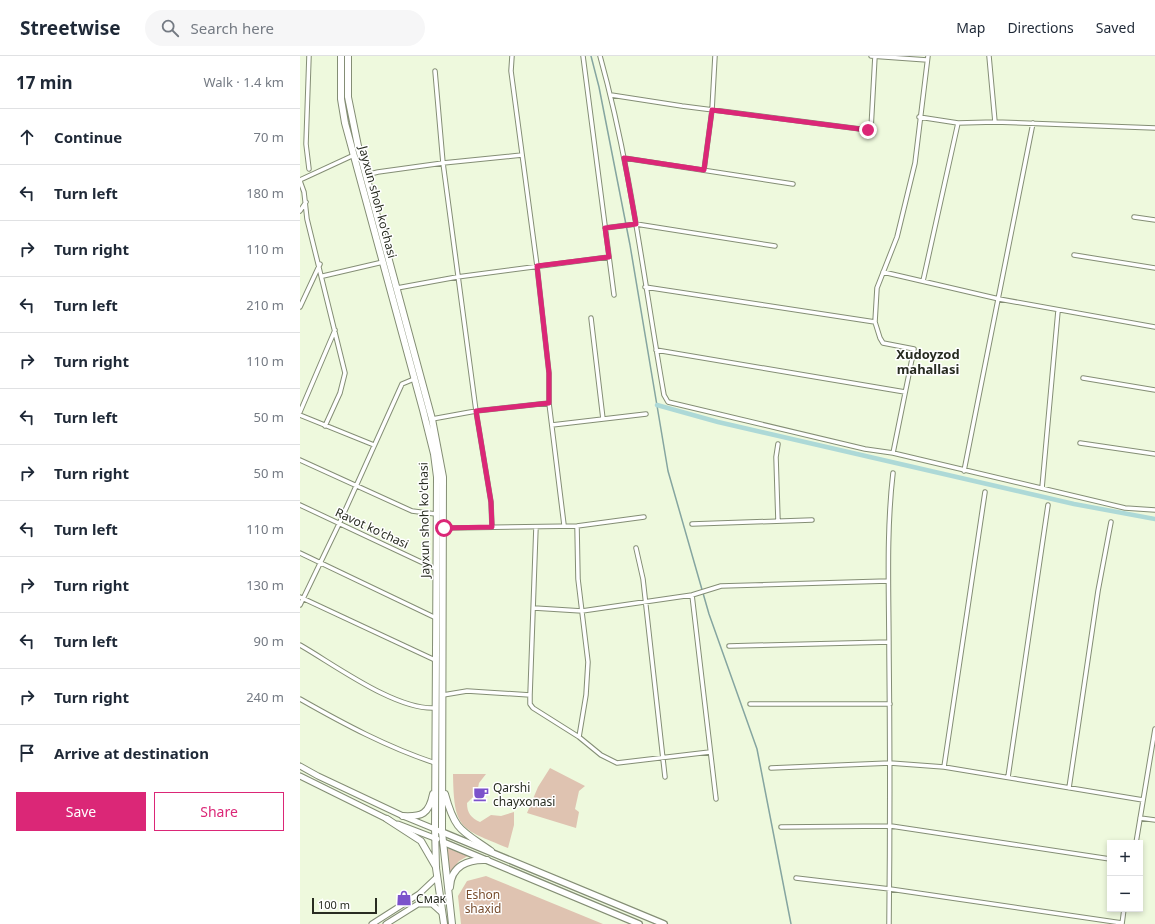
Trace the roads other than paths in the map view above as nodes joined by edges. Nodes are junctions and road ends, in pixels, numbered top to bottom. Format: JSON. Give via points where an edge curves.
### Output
{"nodes":[{"id":1,"x":309,"y":56,"type":"edge"},
{"id":2,"x":341,"y":56,"type":"edge"},
{"id":3,"x":348,"y":56,"type":"edge"},
{"id":4,"x":512,"y":56,"type":"edge"},
{"id":5,"x":583,"y":56,"type":"edge"},
{"id":6,"x":600,"y":56,"type":"edge"},
{"id":7,"x":715,"y":56,"type":"edge"},
{"id":8,"x":871,"y":56,"type":"edge"},
{"id":9,"x":875,"y":56,"type":"edge"},
{"id":10,"x":989,"y":56,"type":"edge"},
{"id":11,"x":927,"y":58,"type":"edge"},
{"id":12,"x":435,"y":71,"type":"dead end"},
{"id":13,"x":611,"y":95,"type":"junction"},
{"id":14,"x":712,"y":110,"type":"junction"},
{"id":15,"x":919,"y":116,"type":"junction"},
{"id":16,"x":995,"y":122,"type":"junction"},
{"id":17,"x":958,"y":123,"type":"junction"},
{"id":18,"x":1033,"y":123,"type":"junction"},
{"id":19,"x":1155,"y":128,"type":"edge"},
{"id":20,"x":354,"y":155,"type":"junction"},
{"id":21,"x":522,"y":156,"type":"junction"},
{"id":22,"x":624,"y":158,"type":"junction"},
{"id":23,"x":443,"y":163,"type":"junction"},
{"id":24,"x":310,"y":169,"type":"dead end"},
{"id":25,"x":704,"y":170,"type":"junction"},
{"id":26,"x":366,"y":175,"type":"junction"},
{"id":27,"x":300,"y":181,"type":"edge"},
{"id":28,"x":793,"y":184,"type":"dead end"},
{"id":29,"x":306,"y":202,"type":"junction"},
{"id":30,"x":300,"y":211,"type":"edge"},
{"id":31,"x":1134,"y":217,"type":"dead end"},
{"id":32,"x":1155,"y":220,"type":"edge"},
{"id":33,"x":634,"y":225,"type":"junction"},
{"id":34,"x":605,"y":228,"type":"junction"},
{"id":35,"x":775,"y":246,"type":"dead end"},
{"id":36,"x":1074,"y":255,"type":"dead end"},
{"id":37,"x":609,"y":257,"type":"junction"},
{"id":38,"x":383,"y":262,"type":"junction"},
{"id":39,"x":320,"y":264,"type":"junction"},
{"id":40,"x":537,"y":266,"type":"junction"},
{"id":41,"x":1155,"y":268,"type":"edge"},
{"id":42,"x":883,"y":272,"type":"junction"},
{"id":43,"x":323,"y":276,"type":"junction"},
{"id":44,"x":457,"y":277,"type":"junction"},
{"id":45,"x":923,"y":281,"type":"junction"},
{"id":46,"x":646,"y":287,"type":"junction"},
{"id":47,"x":396,"y":288,"type":"junction"},
{"id":48,"x":614,"y":295,"type":"dead end"},
{"id":49,"x":999,"y":299,"type":"junction"},
{"id":50,"x":300,"y":307,"type":"edge"},
{"id":51,"x":1058,"y":311,"type":"junction"},
{"id":52,"x":591,"y":318,"type":"dead end"},
{"id":53,"x":875,"y":322,"type":"junction"},
{"id":54,"x":1155,"y":327,"type":"edge"},
{"id":55,"x":336,"y":329,"type":"junction"},
{"id":56,"x":656,"y":350,"type":"junction"},
{"id":57,"x":1083,"y":378,"type":"dead end"},
{"id":58,"x":414,"y":379,"type":"junction"},
{"id":59,"x":1155,"y":390,"type":"edge"},
{"id":60,"x":905,"y":392,"type":"junction"},
{"id":61,"x":549,"y":403,"type":"junction"},
{"id":62,"x":476,"y":411,"type":"junction"},
{"id":63,"x":300,"y":413,"type":"edge"},
{"id":64,"x":646,"y":414,"type":"dead end"},
{"id":65,"x":432,"y":419,"type":"junction"},
{"id":66,"x":603,"y":419,"type":"junction"},
{"id":67,"x":552,"y":425,"type":"junction"},
{"id":68,"x":325,"y":426,"type":"junction"},
{"id":69,"x":1080,"y":443,"type":"dead end"},
{"id":70,"x":778,"y":444,"type":"dead end"},
{"id":71,"x":374,"y":445,"type":"junction"},
{"id":72,"x":893,"y":453,"type":"junction"},
{"id":73,"x":1155,"y":454,"type":"edge"},
{"id":74,"x":300,"y":460,"type":"edge"},
{"id":75,"x":964,"y":471,"type":"junction"},
{"id":76,"x":892,"y":472,"type":"dead end"},
{"id":77,"x":356,"y":487,"type":"junction"},
{"id":78,"x":1042,"y":488,"type":"junction"},
{"id":79,"x":985,"y":492,"type":"dead end"},
{"id":80,"x":300,"y":505,"type":"edge"},
{"id":81,"x":1048,"y":505,"type":"dead end"},
{"id":82,"x":1155,"y":510,"type":"edge"},
{"id":83,"x":436,"y":514,"type":"junction"},
{"id":84,"x":644,"y":517,"type":"dead end"},
{"id":85,"x":812,"y":520,"type":"dead end"},
{"id":86,"x":778,"y":521,"type":"junction"},
{"id":87,"x":1111,"y":522,"type":"dead end"},
{"id":88,"x":339,"y":524,"type":"junction"},
{"id":89,"x":692,"y":524,"type":"dead end"},
{"id":90,"x":564,"y":526,"type":"junction"},
{"id":91,"x":577,"y":526,"type":"junction"},
{"id":92,"x":492,"y":527,"type":"junction"},
{"id":93,"x":536,"y":527,"type":"junction"},
{"id":94,"x":444,"y":528,"type":"junction"},
{"id":95,"x":636,"y":548,"type":"dead end"},
{"id":96,"x":300,"y":552,"type":"edge"},
{"id":97,"x":320,"y":563,"type":"junction"},
{"id":98,"x":436,"y":569,"type":"junction"},
{"id":99,"x":888,"y":581,"type":"junction"},
{"id":100,"x":692,"y":595,"type":"junction"},
{"id":101,"x":301,"y":597,"type":"edge"},
{"id":102,"x":646,"y":602,"type":"junction"},
{"id":103,"x":300,"y":605,"type":"edge"},
{"id":104,"x":534,"y":608,"type":"junction"},
{"id":105,"x":582,"y":610,"type":"junction"},
{"id":106,"x":436,"y":618,"type":"junction"},
{"id":107,"x":889,"y":642,"type":"junction"},
{"id":108,"x":300,"y":645,"type":"edge"},
{"id":109,"x":729,"y":646,"type":"dead end"},
{"id":110,"x":435,"y":660,"type":"junction"},
{"id":111,"x":443,"y":695,"type":"junction"},
{"id":112,"x":530,"y":695,"type":"junction"},
{"id":113,"x":300,"y":699,"type":"edge"},
{"id":114,"x":750,"y":704,"type":"dead end"},
{"id":115,"x":890,"y":704,"type":"junction"},
{"id":116,"x":435,"y":708,"type":"junction"},
{"id":117,"x":1155,"y":729,"type":"edge"},
{"id":118,"x":579,"y":737,"type":"junction"},
{"id":119,"x":710,"y":752,"type":"junction"},
{"id":120,"x":663,"y":757,"type":"junction"},
{"id":121,"x":435,"y":763,"type":"junction"},
{"id":122,"x":890,"y":764,"type":"junction"},
{"id":123,"x":300,"y":766,"type":"edge"},
{"id":124,"x":944,"y":767,"type":"junction"},
{"id":125,"x":771,"y":768,"type":"dead end"},
{"id":126,"x":300,"y":776,"type":"edge"},
{"id":127,"x":665,"y":777,"type":"dead end"},
{"id":128,"x":1008,"y":777,"type":"junction"},
{"id":129,"x":435,"y":785,"type":"junction"},
{"id":130,"x":443,"y":785,"type":"junction"},
{"id":131,"x":1069,"y":788,"type":"junction"},
{"id":132,"x":716,"y":799,"type":"dead end"},
{"id":133,"x":1143,"y":800,"type":"junction"},
{"id":134,"x":403,"y":816,"type":"junction"},
{"id":135,"x":1140,"y":818,"type":"junction"},
{"id":136,"x":387,"y":819,"type":"junction"},
{"id":137,"x":1155,"y":820,"type":"edge"},
{"id":138,"x":891,"y":826,"type":"junction"},
{"id":139,"x":781,"y":827,"type":"dead end"},
{"id":140,"x":435,"y":828,"type":"junction"},
{"id":141,"x":442,"y":832,"type":"junction"},
{"id":142,"x":436,"y":839,"type":"junction"},
{"id":143,"x":1136,"y":840,"type":"edge"},
{"id":144,"x":443,"y":842,"type":"junction"},
{"id":145,"x":490,"y":851,"type":"junction"},
{"id":146,"x":1107,"y":859,"type":"edge"},
{"id":147,"x":487,"y":860,"type":"junction"},
{"id":148,"x":436,"y":868,"type":"junction"},
{"id":149,"x":437,"y":877,"type":"junction"},
{"id":150,"x":796,"y":878,"type":"dead end"},
{"id":151,"x":890,"y":889,"type":"junction"},
{"id":152,"x":449,"y":899,"type":"junction"},
{"id":153,"x":1124,"y":912,"type":"edge"},
{"id":154,"x":442,"y":913,"type":"junction"},
{"id":155,"x":372,"y":924,"type":"edge"},
{"id":156,"x":386,"y":924,"type":"edge"},
{"id":157,"x":444,"y":924,"type":"edge"},
{"id":158,"x":452,"y":924,"type":"edge"},
{"id":159,"x":639,"y":924,"type":"edge"},
{"id":160,"x":664,"y":924,"type":"edge"},
{"id":161,"x":889,"y":924,"type":"edge"},
{"id":162,"x":1122,"y":924,"type":"edge"}],
"edges":[{"from":1,"to":24,"type":"street","via":[[306,144]]},
{"from":2,"to":20,"type":"highway","name":"Jayxun shoh ko'chasi","via":[[341,99]]},
{"from":3,"to":26,"type":"highway","name":"Jayxun shoh ko'chasi","via":[[348,97],[351,117]]},
{"from":4,"to":21,"type":"street","via":[[511,71]]},
{"from":5,"to":34,"type":"street"},
{"from":6,"to":13,"type":"street"},
{"from":7,"to":14,"type":"street"},
{"from":8,"to":9,"type":"street"},
{"from":9,"to":11,"type":"street"},
{"from":9,"to":14,"type":"street","via":[[871,129],[868,130]]},
{"from":10,"to":16,"type":"street"},
{"from":11,"to":15,"type":"street"},
{"from":12,"to":23,"type":"street"},
{"from":13,"to":14,"type":"street"},
{"from":13,"to":22,"type":"street"},
{"from":14,"to":25,"type":"street"},
{"from":15,"to":17,"type":"street"},
{"from":15,"to":42,"type":"street","via":[[913,171],[897,237]]},
{"from":16,"to":17,"type":"street"},
{"from":16,"to":18,"type":"street"},
{"from":17,"to":45,"type":"street"},
{"from":18,"to":19,"type":"street"},
{"from":18,"to":49,"type":"street"},
{"from":20,"to":27,"type":"street"},
{"from":20,"to":38,"type":"highway","name":"Jayxun shoh ko'chasi"},
{"from":21,"to":23,"type":"street"},
{"from":21,"to":40,"type":"street"},
{"from":22,"to":25,"type":"street"},
{"from":22,"to":33,"type":"street"},
{"from":23,"to":26,"type":"street"},
{"from":23,"to":44,"type":"street"},
{"from":25,"to":28,"type":"street"},
{"from":26,"to":47,"type":"highway","name":"Jayxun shoh ko'chasi"},
{"from":27,"to":29,"type":"street"},
{"from":29,"to":30,"type":"street"},
{"from":29,"to":39,"type":"street","via":[[307,219]]},
{"from":31,"to":32,"type":"street"},
{"from":33,"to":34,"type":"street"},
{"from":33,"to":35,"type":"street"},
{"from":33,"to":46,"type":"street"},
{"from":34,"to":37,"type":"street"},
{"from":36,"to":41,"type":"street"},
{"from":37,"to":40,"type":"street"},
{"from":37,"to":48,"type":"street"},
{"from":38,"to":43,"type":"street"},
{"from":38,"to":58,"type":"highway","name":"Jayxun shoh ko'chasi"},
{"from":39,"to":43,"type":"street"},
{"from":39,"to":50,"type":"street"},
{"from":40,"to":44,"type":"street"},
{"from":40,"to":61,"type":"street","via":[[549,373]]},
{"from":42,"to":45,"type":"street"},
{"from":42,"to":53,"type":"street","via":[[877,288]]},
{"from":43,"to":55,"type":"street"},
{"from":44,"to":47,"type":"street"},
{"from":44,"to":62,"type":"street"},
{"from":45,"to":49,"type":"street"},
{"from":46,"to":53,"type":"street"},
{"from":46,"to":56,"type":"street"},
{"from":47,"to":65,"type":"highway","name":"Jayxun shoh ko'chasi"},
{"from":49,"to":51,"type":"street"},
{"from":49,"to":75,"type":"street"},
{"from":51,"to":54,"type":"street"},
{"from":51,"to":78,"type":"street"},
{"from":52,"to":66,"type":"street"},
{"from":53,"to":60,"type":"street","via":[[883,344],[914,349]]},
{"from":55,"to":63,"type":"street"},
{"from":55,"to":68,"type":"street","via":[[345,373],[340,393]]},
{"from":56,"to":60,"type":"street"},
{"from":56,"to":72,"type":"street","via":[[664,395],[668,402],[865,449]]},
{"from":57,"to":59,"type":"street"},
{"from":58,"to":71,"type":"street","via":[[402,384]]},
{"from":58,"to":83,"type":"highway","name":"Jayxun shoh ko'chasi","via":[[434,454],[437,477]]},
{"from":60,"to":72,"type":"street"},
{"from":61,"to":62,"type":"street"},
{"from":61,"to":67,"type":"street"},
{"from":62,"to":65,"type":"street"},
{"from":62,"to":92,"type":"street","via":[[491,502]]},
{"from":63,"to":68,"type":"street"},
{"from":64,"to":66,"type":"street"},
{"from":65,"to":94,"type":"highway","name":"Jayxun shoh ko'chasi","via":[[443,477]]},
{"from":66,"to":67,"type":"street"},
{"from":67,"to":90,"type":"street"},
{"from":68,"to":71,"type":"street"},
{"from":69,"to":73,"type":"street"},
{"from":70,"to":86,"type":"street"},
{"from":71,"to":77,"type":"street"},
{"from":72,"to":75,"type":"street"},
{"from":74,"to":77,"type":"street"},
{"from":75,"to":78,"type":"street"},
{"from":76,"to":99,"type":"street"},
{"from":77,"to":83,"type":"street","via":[[412,511]]},
{"from":77,"to":88,"type":"street"},
{"from":78,"to":82,"type":"street","via":[[1125,508]]},
{"from":79,"to":124,"type":"street"},
{"from":80,"to":88,"type":"street","name":"Ravot ko'chasi"},
{"from":81,"to":128,"type":"street"},
{"from":83,"to":98,"type":"highway","name":"Jayxun shoh ko'chasi"},
{"from":84,"to":91,"type":"street"},
{"from":85,"to":86,"type":"street"},
{"from":86,"to":89,"type":"street"},
{"from":87,"to":131,"type":"street","via":[[1098,591]]},
{"from":88,"to":97,"type":"street"},
{"from":88,"to":98,"type":"street","name":"Ravot ko'chasi"},
{"from":90,"to":91,"type":"street"},
{"from":90,"to":93,"type":"street"},
{"from":91,"to":105,"type":"street","via":[[578,579]]},
{"from":92,"to":93,"type":"street"},
{"from":92,"to":94,"type":"street"},
{"from":93,"to":104,"type":"street"},
{"from":94,"to":111,"type":"highway","name":"Jayxun shoh ko'chasi"},
{"from":95,"to":102,"type":"street"},
{"from":96,"to":97,"type":"street"},
{"from":97,"to":101,"type":"street"},
{"from":97,"to":106,"type":"street"},
{"from":98,"to":106,"type":"highway","name":"Jayxun shoh ko'chasi"},
{"from":99,"to":100,"type":"street","via":[[721,586]]},
{"from":99,"to":107,"type":"street"},
{"from":100,"to":102,"type":"street"},
{"from":100,"to":119,"type":"street"},
{"from":101,"to":103,"type":"street"},
{"from":101,"to":110,"type":"street"},
{"from":102,"to":105,"type":"street"},
{"from":102,"to":120,"type":"street"},
{"from":104,"to":105,"type":"street"},
{"from":104,"to":112,"type":"street"},
{"from":105,"to":118,"type":"street","via":[[588,662]]},
{"from":106,"to":110,"type":"highway","name":"Jayxun shoh ko'chasi"},
{"from":107,"to":109,"type":"street"},
{"from":107,"to":115,"type":"street"},
{"from":108,"to":116,"type":"street","via":[[380,692],[422,709]]},
{"from":110,"to":116,"type":"highway","name":"Jayxun shoh ko'chasi"},
{"from":111,"to":112,"type":"street","via":[[467,691]]},
{"from":111,"to":130,"type":"highway","name":"Jayxun shoh ko'chasi"},
{"from":112,"to":118,"type":"street","via":[[530,704],[533,708]]},
{"from":113,"to":121,"type":"street","via":[[351,728],[402,752]]},
{"from":114,"to":115,"type":"street"},
{"from":115,"to":122,"type":"street"},
{"from":116,"to":121,"type":"highway","name":"Jayxun shoh ko'chasi"},
{"from":117,"to":133,"type":"street"},
{"from":118,"to":120,"type":"street","via":[[601,755],[617,763]]},
{"from":119,"to":120,"type":"street"},
{"from":119,"to":132,"type":"street"},
{"from":120,"to":127,"type":"street"},
{"from":121,"to":129,"type":"highway","name":"Jayxun shoh ko'chasi"},
{"from":122,"to":124,"type":"street"},
{"from":122,"to":125,"type":"street"},
{"from":122,"to":138,"type":"street"},
{"from":123,"to":134,"type":"main road"},
{"from":124,"to":128,"type":"street"},
{"from":126,"to":136,"type":"main road"},
{"from":128,"to":131,"type":"street"},
{"from":129,"to":134,"type":"highway","via":[[428,809],[416,817]]},
{"from":129,"to":140,"type":"highway","name":"Jayxun shoh ko'chasi"},
{"from":130,"to":141,"type":"highway","name":"Jayxun shoh ko'chasi"},
{"from":130,"to":145,"type":"highway","via":[[451,817],[458,828]]},
{"from":131,"to":133,"type":"street"},
{"from":133,"to":135,"type":"street"},
{"from":134,"to":140,"type":"main road"},
{"from":135,"to":137,"type":"street"},
{"from":135,"to":143,"type":"street"},
{"from":136,"to":142,"type":"main road"},
{"from":136,"to":148,"type":"highway","via":[[421,841]]},
{"from":138,"to":139,"type":"street"},
{"from":138,"to":146,"type":"street"},
{"from":138,"to":151,"type":"street"},
{"from":140,"to":141,"type":"main road"},
{"from":140,"to":142,"type":"highway","name":"Jayxun shoh ko'chasi"},
{"from":141,"to":144,"type":"highway","name":"Jayxun shoh ko'chasi"},
{"from":141,"to":145,"type":"main road"},
{"from":142,"to":144,"type":"main road"},
{"from":142,"to":148,"type":"highway","name":"Jayxun shoh ko'chasi"},
{"from":144,"to":147,"type":"main road"},
{"from":144,"to":152,"type":"highway","name":"Jayxun shoh ko'chasi"},
{"from":145,"to":160,"type":"main road"},
{"from":147,"to":152,"type":"highway","via":[[465,862],[457,869],[450,881]]},
{"from":147,"to":159,"type":"main road"},
{"from":148,"to":149,"type":"highway","name":"Jayxun shoh ko'chasi"},
{"from":149,"to":154,"type":"highway","name":"Jayxun shoh ko'chasi"},
{"from":149,"to":155,"type":"main road","via":[[419,894]]},
{"from":150,"to":151,"type":"street"},
{"from":151,"to":161,"type":"street"},
{"from":151,"to":162,"type":"street"},
{"from":152,"to":158,"type":"highway","name":"Jayxun shoh ko'chasi"},
{"from":153,"to":162,"type":"street"},
{"from":154,"to":156,"type":"main road","via":[[432,904],[418,904]]},
{"from":154,"to":157,"type":"highway","name":"Jayxun shoh ko'chasi"}]}
